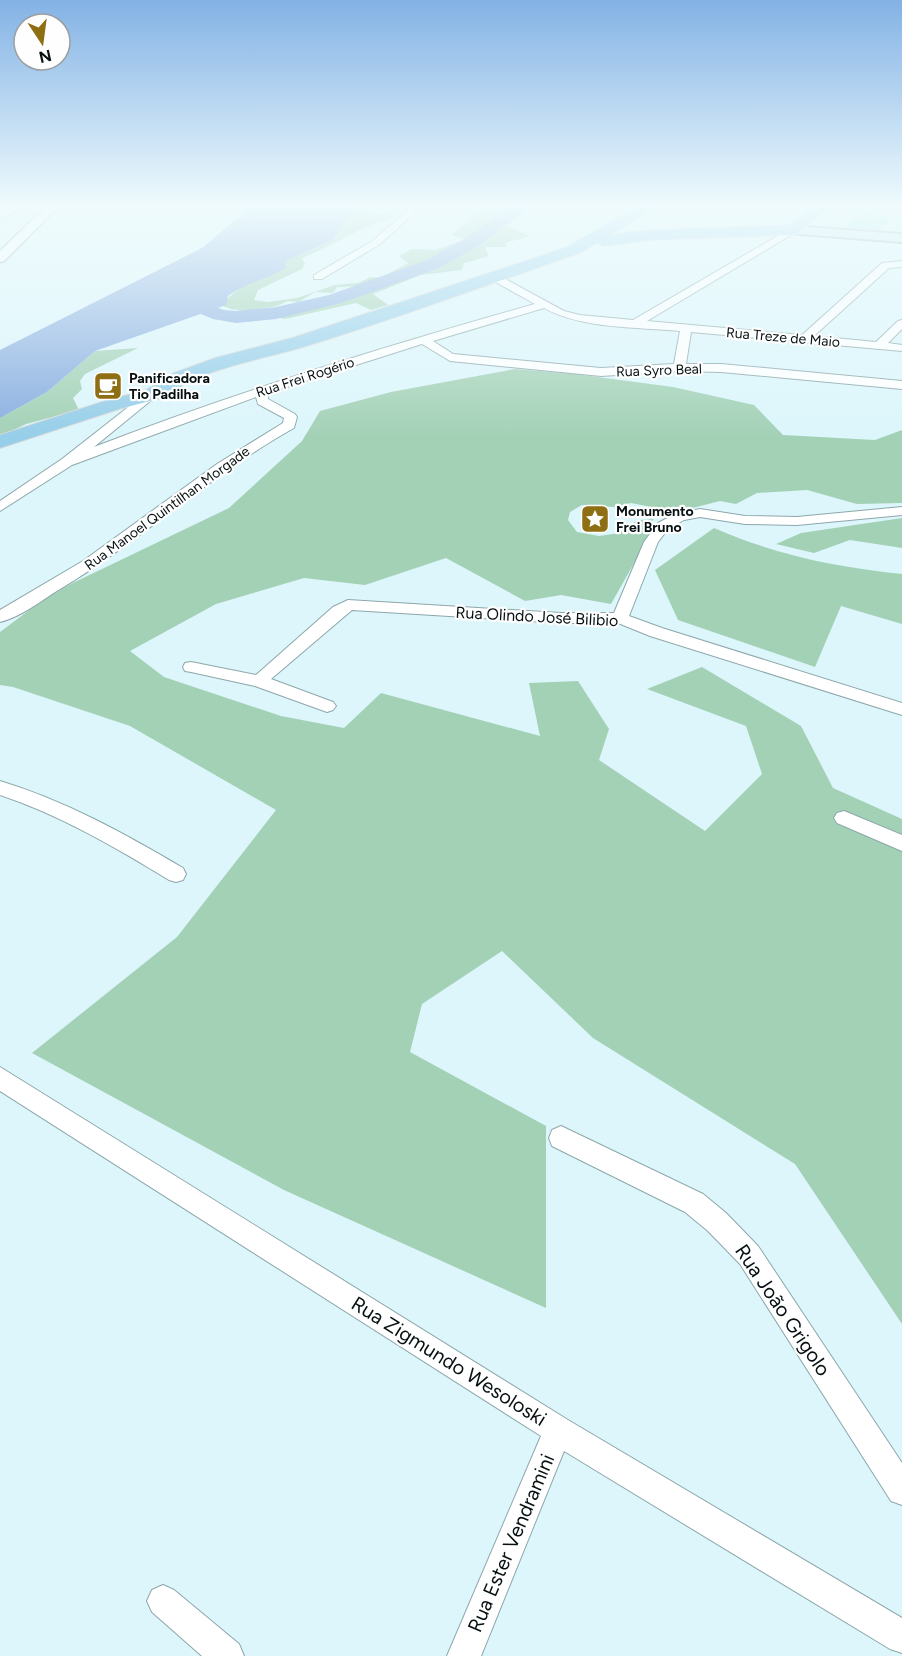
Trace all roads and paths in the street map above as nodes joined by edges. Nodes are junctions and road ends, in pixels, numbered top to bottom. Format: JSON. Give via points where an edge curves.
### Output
{"nodes":[{"id":1,"x":478,"y":282,"type":"edge"},
{"id":2,"x":504,"y":282,"type":"edge"},
{"id":3,"x":704,"y":282,"type":"edge"},
{"id":4,"x":868,"y":282,"type":"edge"},
{"id":5,"x":547,"y":304,"type":"junction"},
{"id":6,"x":635,"y":323,"type":"junction"},
{"id":7,"x":902,"y":323,"type":"edge"},
{"id":8,"x":686,"y":328,"type":"junction"},
{"id":9,"x":806,"y":338,"type":"junction"},
{"id":10,"x":422,"y":339,"type":"junction"},
{"id":11,"x":879,"y":346,"type":"junction"},
{"id":12,"x":902,"y":348,"type":"edge"},
{"id":13,"x":679,"y":367,"type":"junction"},
{"id":14,"x":902,"y":386,"type":"edge"},
{"id":15,"x":262,"y":391,"type":"junction"},
{"id":16,"x":154,"y":393,"type":"junction"},
{"id":17,"x":0,"y":442,"type":"edge"},
{"id":18,"x":67,"y":462,"type":"junction"},
{"id":19,"x":0,"y":507,"type":"edge"},
{"id":20,"x":902,"y":511,"type":"edge"},
{"id":21,"x":1,"y":616,"type":"edge"},
{"id":22,"x":620,"y":618,"type":"junction"},
{"id":23,"x":191,"y":667,"type":"dead end"},
{"id":24,"x":259,"y":681,"type":"junction"},
{"id":25,"x":327,"y":706,"type":"dead end"},
{"id":26,"x":902,"y":709,"type":"edge"},
{"id":27,"x":0,"y":788,"type":"edge"},
{"id":28,"x":844,"y":818,"type":"dead end"},
{"id":29,"x":902,"y":843,"type":"edge"},
{"id":30,"x":176,"y":874,"type":"dead end"},
{"id":31,"x":0,"y":1078,"type":"edge"},
{"id":32,"x":561,"y":1137,"type":"dead end"},
{"id":33,"x":558,"y":1430,"type":"junction"},
{"id":34,"x":902,"y":1490,"type":"edge"},
{"id":35,"x":163,"y":1601,"type":"dead end"},
{"id":36,"x":902,"y":1637,"type":"edge"},
{"id":37,"x":226,"y":1656,"type":"edge"},
{"id":38,"x":464,"y":1656,"type":"edge"}],
"edges":[{"from":1,"to":16,"type":"main road"},
{"from":2,"to":5,"type":"street","name":"Rua Treze de Maio"},
{"from":3,"to":6,"type":"street"},
{"from":4,"to":9,"type":"street"},
{"from":5,"to":6,"type":"street","name":"Rua Treze de Maio","via":[[568,315]]},
{"from":5,"to":10,"type":"street","name":"Rua Frei Rogério"},
{"from":6,"to":8,"type":"street","name":"Rua Treze de Maio"},
{"from":7,"to":11,"type":"street"},
{"from":8,"to":9,"type":"street","name":"Rua Treze de Maio"},
{"from":8,"to":13,"type":"street"},
{"from":9,"to":11,"type":"street","name":"Rua Treze de Maio"},
{"from":10,"to":13,"type":"street","name":"Rua Syro Beal","via":[[450,357],[602,372]]},
{"from":10,"to":15,"type":"street","name":"Rua Frei Rogério"},
{"from":11,"to":12,"type":"street","name":"Rua Treze de Maio"},
{"from":13,"to":14,"type":"street","name":"Rua Syro Beal"},
{"from":15,"to":18,"type":"street","name":"Rua Frei Rogério"},
{"from":15,"to":21,"type":"street","name":"Rua Manoel Quintilhan Morgade","via":[[262,400],[291,417],[289,425],[200,481],[70,577]]},
{"from":16,"to":17,"type":"main road"},
{"from":16,"to":18,"type":"street","name":"Rua Frei Rogério"},
{"from":18,"to":19,"type":"street","name":"Rua Frei Rogério"},
{"from":20,"to":22,"type":"street","via":[[797,521],[745,520],[700,513],[680,517],[663,526],[651,542]]},
{"from":22,"to":24,"type":"street","name":"Rua Olindo José Bilibio","via":[[348,605]]},
{"from":22,"to":26,"type":"street","name":"Rua Olindo José Bilibio"},
{"from":23,"to":24,"type":"street"},
{"from":24,"to":25,"type":"street"},
{"from":27,"to":30,"type":"street","via":[[106,832]]},
{"from":28,"to":29,"type":"street"},
{"from":31,"to":33,"type":"street","name":"Rua Zigmundo Wesoloski"},
{"from":32,"to":34,"type":"street","name":"Rua João Grigolo","via":[[693,1203],[749,1255]]},
{"from":33,"to":36,"type":"street","name":"Rua Zigmundo Wesoloski"},
{"from":33,"to":38,"type":"street","name":"Rua Ester Vendramini"},
{"from":35,"to":37,"type":"street"}]}
